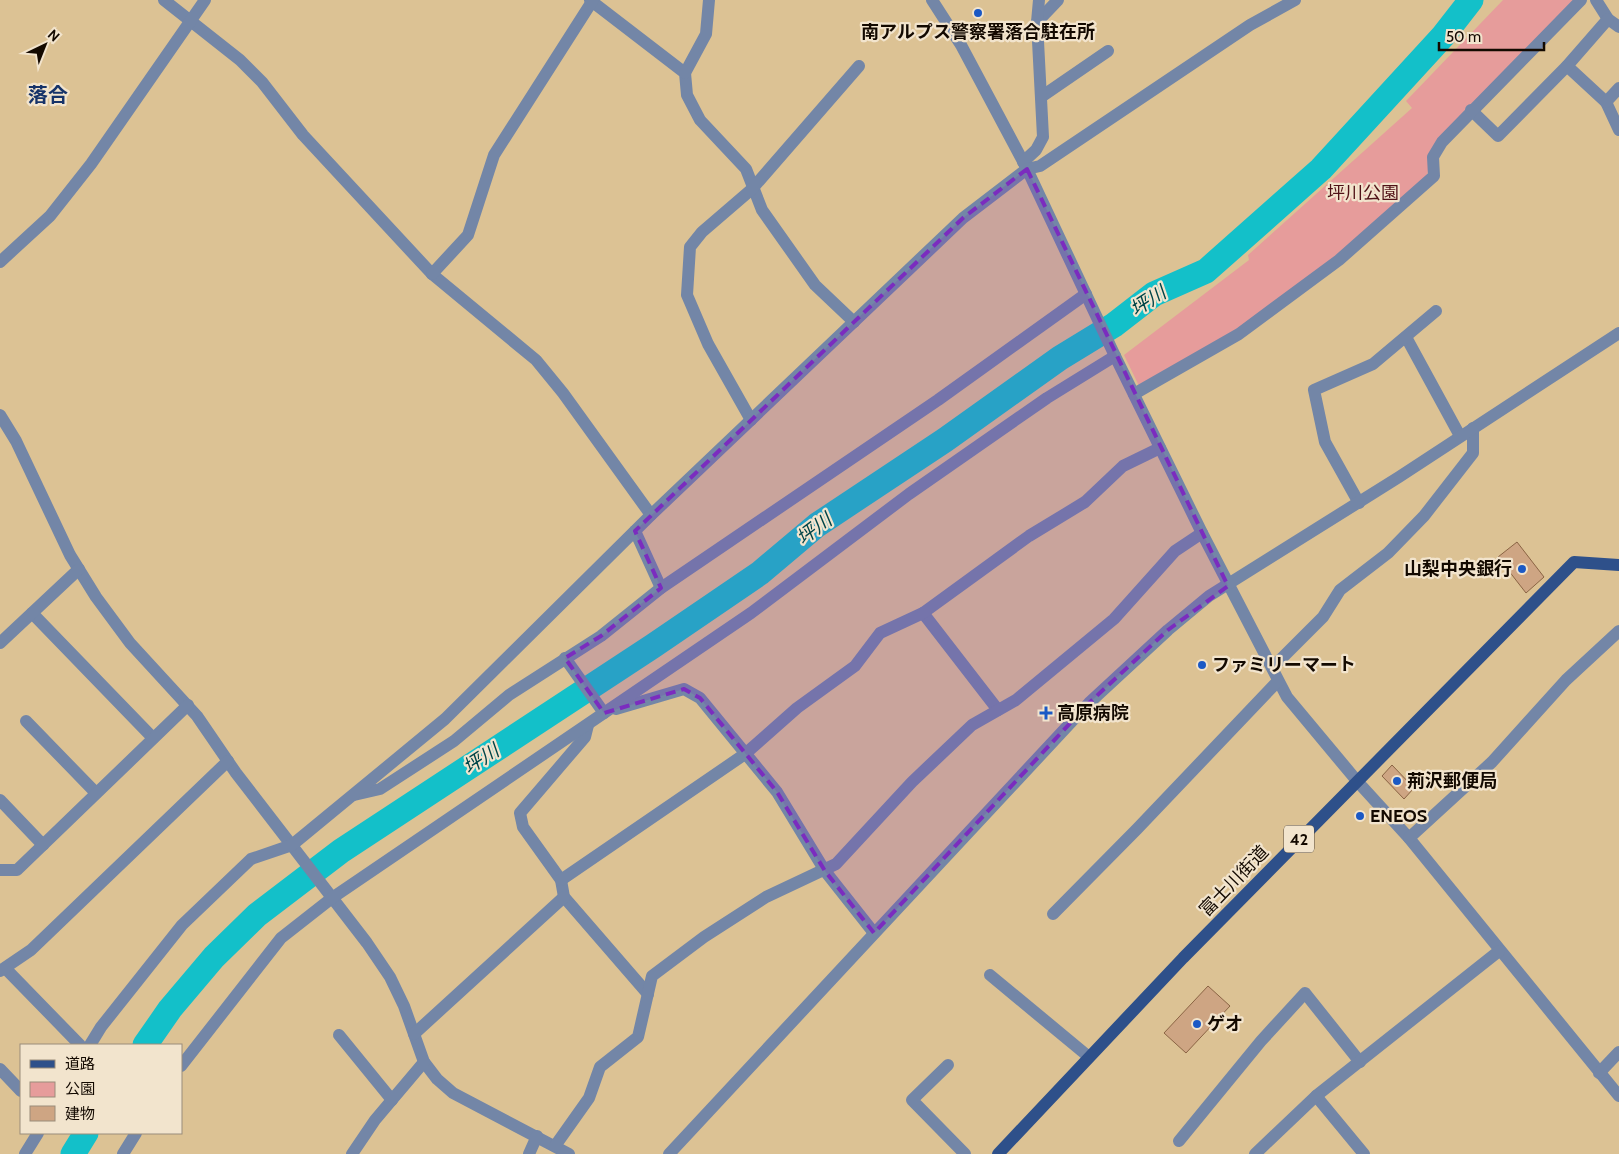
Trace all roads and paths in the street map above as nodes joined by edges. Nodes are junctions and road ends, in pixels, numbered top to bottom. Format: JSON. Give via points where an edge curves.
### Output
{"nodes":[{"id":1,"x":164,"y":0,"type":"edge"},
{"id":2,"x":205,"y":0,"type":"edge"},
{"id":3,"x":709,"y":0,"type":"edge"},
{"id":4,"x":932,"y":0,"type":"edge"},
{"id":5,"x":1039,"y":0,"type":"edge"},
{"id":6,"x":1058,"y":0,"type":"edge"},
{"id":7,"x":1295,"y":0,"type":"edge"},
{"id":8,"x":1581,"y":0,"type":"edge"},
{"id":9,"x":1596,"y":0,"type":"edge"},
{"id":10,"x":592,"y":1,"type":"edge"},
{"id":11,"x":1608,"y":19,"type":"junction"},
{"id":12,"x":190,"y":22,"type":"junction"},
{"id":13,"x":1037,"y":22,"type":"junction"},
{"id":14,"x":1619,"y":27,"type":"edge"},
{"id":15,"x":1108,"y":51,"type":"dead end"},
{"id":16,"x":859,"y":66,"type":"dead end"},
{"id":17,"x":1567,"y":66,"type":"junction"},
{"id":18,"x":685,"y":73,"type":"junction"},
{"id":19,"x":1619,"y":88,"type":"edge"},
{"id":20,"x":1041,"y":97,"type":"junction"},
{"id":21,"x":1606,"y":102,"type":"junction"},
{"id":22,"x":1472,"y":110,"type":"junction"},
{"id":23,"x":1619,"y":130,"type":"edge"},
{"id":24,"x":1025,"y":166,"type":"junction"},
{"id":25,"x":752,"y":190,"type":"junction"},
{"id":26,"x":0,"y":262,"type":"edge"},
{"id":27,"x":432,"y":274,"type":"junction"},
{"id":28,"x":1087,"y":297,"type":"junction"},
{"id":29,"x":1436,"y":311,"type":"dead end"},
{"id":30,"x":854,"y":322,"type":"junction"},
{"id":31,"x":1619,"y":333,"type":"edge"},
{"id":32,"x":1406,"y":337,"type":"junction"},
{"id":33,"x":1113,"y":352,"type":"junction"},
{"id":34,"x":1134,"y":394,"type":"junction"},
{"id":35,"x":0,"y":415,"type":"edge"},
{"id":36,"x":751,"y":420,"type":"junction"},
{"id":37,"x":1473,"y":428,"type":"junction"},
{"id":38,"x":1460,"y":436,"type":"junction"},
{"id":39,"x":1160,"y":448,"type":"junction"},
{"id":40,"x":1359,"y":503,"type":"junction"},
{"id":41,"x":651,"y":515,"type":"junction"},
{"id":42,"x":635,"y":531,"type":"junction"},
{"id":43,"x":1202,"y":533,"type":"junction"},
{"id":44,"x":1619,"y":565,"type":"edge"},
{"id":45,"x":79,"y":568,"type":"junction"},
{"id":46,"x":1228,"y":586,"type":"junction"},
{"id":47,"x":661,"y":588,"type":"junction"},
{"id":48,"x":32,"y":613,"type":"junction"},
{"id":49,"x":923,"y":613,"type":"junction"},
{"id":50,"x":1619,"y":631,"type":"edge"},
{"id":51,"x":0,"y":643,"type":"edge"},
{"id":52,"x":568,"y":662,"type":"junction"},
{"id":53,"x":1272,"y":667,"type":"junction"},
{"id":54,"x":1278,"y":681,"type":"junction"},
{"id":55,"x":188,"y":705,"type":"junction"},
{"id":56,"x":602,"y":710,"type":"junction"},
{"id":57,"x":998,"y":710,"type":"junction"},
{"id":58,"x":26,"y":721,"type":"dead end"},
{"id":59,"x":588,"y":725,"type":"junction"},
{"id":60,"x":153,"y":738,"type":"junction"},
{"id":61,"x":744,"y":754,"type":"junction"},
{"id":62,"x":228,"y":761,"type":"junction"},
{"id":63,"x":1357,"y":781,"type":"junction"},
{"id":64,"x":96,"y":793,"type":"junction"},
{"id":65,"x":349,"y":797,"type":"junction"},
{"id":66,"x":0,"y":800,"type":"edge"},
{"id":67,"x":1409,"y":838,"type":"junction"},
{"id":68,"x":43,"y":845,"type":"junction"},
{"id":69,"x":292,"y":845,"type":"junction"},
{"id":70,"x":0,"y":870,"type":"edge"},
{"id":71,"x":825,"y":871,"type":"junction"},
{"id":72,"x":561,"y":880,"type":"junction"},
{"id":73,"x":330,"y":894,"type":"junction"},
{"id":74,"x":564,"y":897,"type":"junction"},
{"id":75,"x":1053,"y":914,"type":"dead end"},
{"id":76,"x":874,"y":933,"type":"junction"},
{"id":77,"x":1499,"y":951,"type":"junction"},
{"id":78,"x":2,"y":970,"type":"edge"},
{"id":79,"x":990,"y":975,"type":"dead end"},
{"id":80,"x":648,"y":994,"type":"junction"},
{"id":81,"x":414,"y":1034,"type":"junction"},
{"id":82,"x":339,"y":1035,"type":"dead end"},
{"id":83,"x":79,"y":1044,"type":"edge"},
{"id":84,"x":91,"y":1044,"type":"edge"},
{"id":85,"x":1619,"y":1052,"type":"edge"},
{"id":86,"x":1089,"y":1057,"type":"junction"},
{"id":87,"x":424,"y":1062,"type":"junction"},
{"id":88,"x":1360,"y":1062,"type":"junction"},
{"id":89,"x":182,"y":1065,"type":"edge"},
{"id":90,"x":948,"y":1065,"type":"dead end"},
{"id":91,"x":0,"y":1069,"type":"edge"},
{"id":92,"x":1599,"y":1074,"type":"junction"},
{"id":93,"x":20,"y":1090,"type":"edge"},
{"id":94,"x":1316,"y":1096,"type":"junction"},
{"id":95,"x":1619,"y":1096,"type":"edge"},
{"id":96,"x":392,"y":1100,"type":"junction"},
{"id":97,"x":37,"y":1134,"type":"edge"},
{"id":98,"x":135,"y":1134,"type":"edge"},
{"id":99,"x":537,"y":1136,"type":"junction"},
{"id":100,"x":1179,"y":1141,"type":"dead end"},
{"id":101,"x":555,"y":1146,"type":"junction"},
{"id":102,"x":25,"y":1154,"type":"edge"},
{"id":103,"x":123,"y":1154,"type":"edge"},
{"id":104,"x":352,"y":1154,"type":"edge"},
{"id":105,"x":529,"y":1154,"type":"edge"},
{"id":106,"x":569,"y":1154,"type":"edge"},
{"id":107,"x":668,"y":1154,"type":"edge"},
{"id":108,"x":965,"y":1154,"type":"edge"},
{"id":109,"x":998,"y":1154,"type":"edge"},
{"id":110,"x":1255,"y":1154,"type":"edge"},
{"id":111,"x":1364,"y":1154,"type":"edge"}],
"edges":[{"from":1,"to":12,"type":"street"},
{"from":2,"to":12,"type":"street"},
{"from":3,"to":18,"type":"street","via":[[706,34]]},
{"from":4,"to":24,"type":"street","via":[[961,45]]},
{"from":5,"to":13,"type":"street"},
{"from":6,"to":13,"type":"street"},
{"from":7,"to":24,"type":"street","via":[[1250,25],[1040,166]]},
{"from":8,"to":22,"type":"street"},
{"from":9,"to":11,"type":"street"},
{"from":10,"to":18,"type":"street"},
{"from":10,"to":27,"type":"street","via":[[494,155],[468,235]]},
{"from":11,"to":14,"type":"street"},
{"from":11,"to":17,"type":"street"},
{"from":12,"to":26,"type":"street","via":[[91,164],[50,216]]},
{"from":12,"to":27,"type":"street","via":[[240,60],[262,82],[304,135]]},
{"from":13,"to":20,"type":"street"},
{"from":15,"to":20,"type":"street"},
{"from":16,"to":25,"type":"street"},
{"from":17,"to":21,"type":"street"},
{"from":17,"to":22,"type":"street","via":[[1498,136]]},
{"from":18,"to":25,"type":"street","via":[[687,95],[700,120],[746,169]]},
{"from":19,"to":21,"type":"street"},
{"from":20,"to":24,"type":"street","via":[[1043,136]]},
{"from":21,"to":23,"type":"street"},
{"from":22,"to":34,"type":"street","via":[[1442,142],[1433,157],[1434,176],[1339,260],[1239,334]]},
{"from":24,"to":28,"type":"street"},
{"from":24,"to":30,"type":"street","via":[[962,218]]},
{"from":25,"to":30,"type":"street","via":[[762,210],[815,285]]},
{"from":25,"to":36,"type":"street","via":[[702,232],[690,247],[687,262],[687,295],[708,344]]},
{"from":27,"to":41,"type":"street","via":[[536,360]]},
{"from":28,"to":33,"type":"street"},
{"from":28,"to":47,"type":"street"},
{"from":29,"to":32,"type":"street"},
{"from":30,"to":36,"type":"street"},
{"from":31,"to":37,"type":"street"},
{"from":32,"to":38,"type":"street"},
{"from":32,"to":40,"type":"street","via":[[1373,364],[1314,390],[1325,442]]},
{"from":33,"to":34,"type":"street"},
{"from":33,"to":56,"type":"street","via":[[909,494],[751,613]]},
{"from":34,"to":39,"type":"street"},
{"from":35,"to":45,"type":"street"},
{"from":36,"to":41,"type":"street"},
{"from":37,"to":38,"type":"street"},
{"from":37,"to":53,"type":"street","via":[[1473,453],[1424,516],[1388,553],[1340,590],[1323,617]]},
{"from":38,"to":40,"type":"street"},
{"from":39,"to":43,"type":"street"},
{"from":39,"to":49,"type":"street","via":[[1123,466],[1085,502],[1029,536]]},
{"from":40,"to":46,"type":"street"},
{"from":41,"to":42,"type":"street"},
{"from":42,"to":47,"type":"street"},
{"from":42,"to":65,"type":"street","via":[[445,719]]},
{"from":43,"to":46,"type":"street"},
{"from":43,"to":57,"type":"street","via":[[1175,551],[1114,619],[1016,700]]},
{"from":44,"to":63,"type":"main road","name":"富士川街道","number":"42","via":[[1574,562]]},
{"from":45,"to":48,"type":"street"},
{"from":45,"to":55,"type":"street","via":[[130,642]]},
{"from":46,"to":53,"type":"street"},
{"from":46,"to":76,"type":"street","via":[[1209,596],[1089,703]]},
{"from":47,"to":52,"type":"street"},
{"from":48,"to":51,"type":"street"},
{"from":48,"to":60,"type":"street"},
{"from":49,"to":57,"type":"street"},
{"from":49,"to":61,"type":"street","via":[[880,633],[855,666],[797,708]]},
{"from":50,"to":67,"type":"street","via":[[1566,680],[1492,762]]},
{"from":52,"to":56,"type":"street"},
{"from":52,"to":65,"type":"street","via":[[509,695],[454,741],[380,789]]},
{"from":53,"to":54,"type":"street"},
{"from":54,"to":63,"type":"street","via":[[1287,697]]},
{"from":54,"to":75,"type":"street"},
{"from":55,"to":60,"type":"street"},
{"from":55,"to":62,"type":"street"},
{"from":56,"to":59,"type":"street"},
{"from":56,"to":61,"type":"street","via":[[684,689],[700,698]]},
{"from":57,"to":71,"type":"street","via":[[972,726],[912,782],[836,864]]},
{"from":58,"to":64,"type":"street"},
{"from":59,"to":72,"type":"street","via":[[585,737],[520,813],[523,827]]},
{"from":59,"to":73,"type":"street"},
{"from":60,"to":64,"type":"street"},
{"from":61,"to":71,"type":"street","via":[[777,792]]},
{"from":61,"to":72,"type":"street"},
{"from":62,"to":69,"type":"street"},
{"from":62,"to":78,"type":"street","via":[[31,950]]},
{"from":63,"to":67,"type":"street"},
{"from":63,"to":86,"type":"main road","name":"富士川街道","number":"42"},
{"from":64,"to":68,"type":"street"},
{"from":65,"to":69,"type":"street"},
{"from":66,"to":68,"type":"street"},
{"from":67,"to":77,"type":"street"},
{"from":68,"to":70,"type":"street","via":[[17,870]]},
{"from":69,"to":73,"type":"street"},
{"from":69,"to":84,"type":"street","via":[[250,859],[182,925]]},
{"from":71,"to":76,"type":"street"},
{"from":71,"to":80,"type":"street","via":[[766,897],[704,937],[652,976]]},
{"from":72,"to":74,"type":"street"},
{"from":73,"to":81,"type":"street","via":[[390,977]]},
{"from":73,"to":89,"type":"street","via":[[281,938]]},
{"from":74,"to":80,"type":"street"},
{"from":74,"to":81,"type":"street"},
{"from":76,"to":107,"type":"street"},
{"from":77,"to":88,"type":"street"},
{"from":77,"to":92,"type":"street"},
{"from":78,"to":83,"type":"street"},
{"from":79,"to":86,"type":"street"},
{"from":80,"to":101,"type":"street","via":[[638,1037],[600,1067],[589,1098]]},
{"from":81,"to":87,"type":"street"},
{"from":82,"to":96,"type":"street"},
{"from":85,"to":92,"type":"street"},
{"from":86,"to":109,"type":"main road","name":"富士川街道","number":"42"},
{"from":87,"to":96,"type":"street"},
{"from":87,"to":99,"type":"street","via":[[453,1093]]},
{"from":88,"to":94,"type":"street"},
{"from":88,"to":100,"type":"street","via":[[1305,993]]},
{"from":90,"to":108,"type":"street","via":[[912,1100]]},
{"from":91,"to":93,"type":"street"},
{"from":92,"to":95,"type":"street"},
{"from":94,"to":110,"type":"street"},
{"from":94,"to":111,"type":"street"},
{"from":96,"to":104,"type":"street"},
{"from":97,"to":102,"type":"street"},
{"from":98,"to":103,"type":"street"},
{"from":99,"to":101,"type":"street"},
{"from":99,"to":105,"type":"street"},
{"from":101,"to":106,"type":"street"}]}
